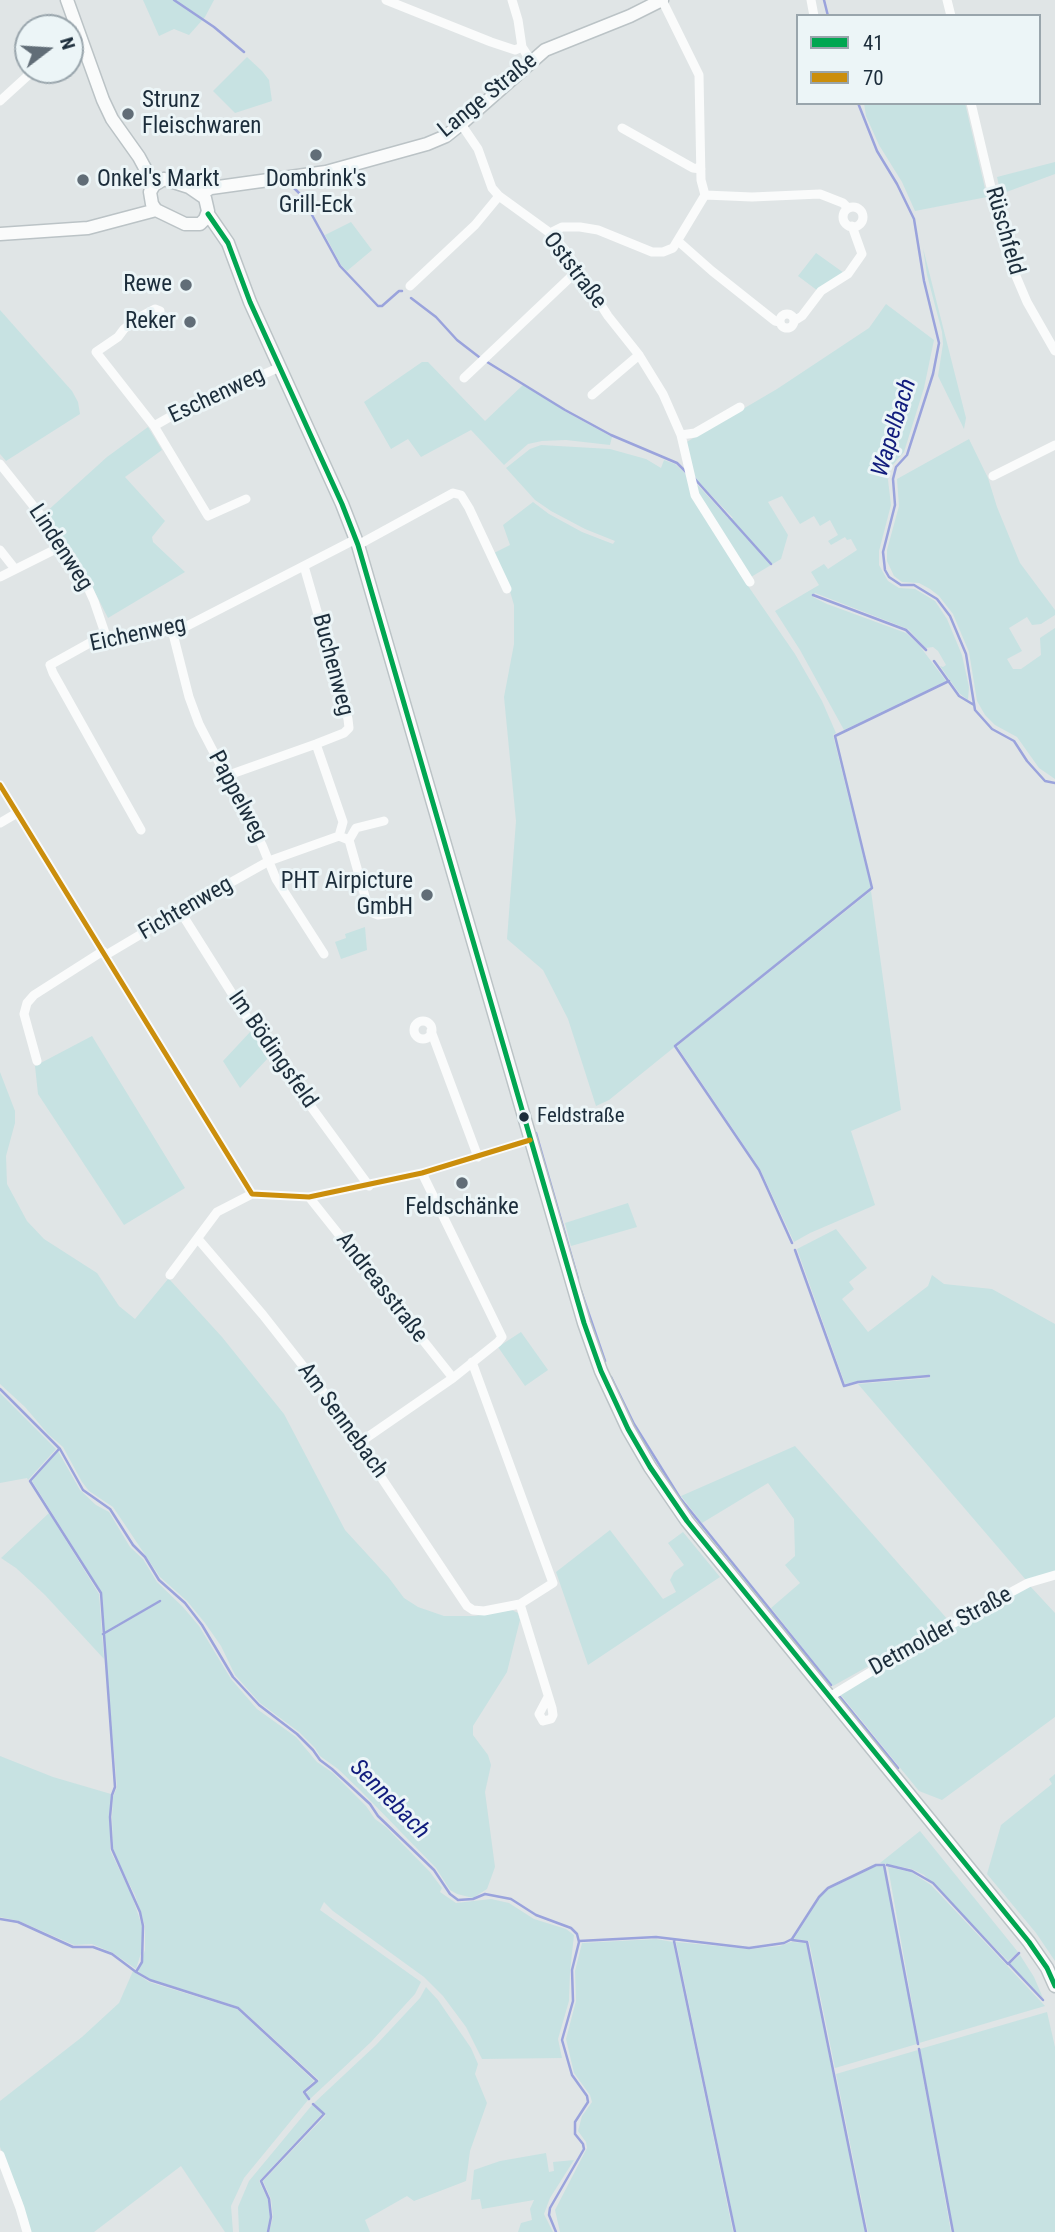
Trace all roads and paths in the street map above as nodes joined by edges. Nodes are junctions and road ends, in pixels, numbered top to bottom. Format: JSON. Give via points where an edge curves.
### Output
{"nodes":[{"id":1,"x":386,"y":0,"type":"edge"},
{"id":2,"x":512,"y":0,"type":"edge"},
{"id":3,"x":662,"y":0,"type":"edge"},
{"id":4,"x":522,"y":47,"type":"junction"},
{"id":5,"x":84,"y":59,"type":"edge"},
{"id":6,"x":531,"y":61,"type":"junction"},
{"id":7,"x":19,"y":84,"type":"edge"},
{"id":8,"x":0,"y":101,"type":"edge"},
{"id":9,"x":971,"y":105,"type":"edge"},
{"id":10,"x":461,"y":124,"type":"junction"},
{"id":11,"x":622,"y":128,"type":"dead end"},
{"id":12,"x":701,"y":169,"type":"junction"},
{"id":13,"x":159,"y":182,"type":"junction"},
{"id":14,"x":705,"y":195,"type":"junction"},
{"id":15,"x":499,"y":196,"type":"junction"},
{"id":16,"x":153,"y":204,"type":"junction"},
{"id":17,"x":848,"y":208,"type":"junction"},
{"id":18,"x":204,"y":209,"type":"junction"},
{"id":19,"x":852,"y":226,"type":"junction"},
{"id":20,"x":550,"y":233,"type":"junction"},
{"id":21,"x":0,"y":234,"type":"edge"},
{"id":22,"x":678,"y":241,"type":"junction"},
{"id":23,"x":578,"y":270,"type":"junction"},
{"id":24,"x":410,"y":286,"type":"dead end"},
{"id":25,"x":146,"y":315,"type":"dead end"},
{"id":26,"x":1055,"y":351,"type":"edge"},
{"id":27,"x":639,"y":355,"type":"junction"},
{"id":28,"x":280,"y":367,"type":"junction"},
{"id":29,"x":464,"y":378,"type":"dead end"},
{"id":30,"x":592,"y":395,"type":"dead end"},
{"id":31,"x":740,"y":407,"type":"dead end"},
{"id":32,"x":154,"y":426,"type":"junction"},
{"id":33,"x":681,"y":435,"type":"junction"},
{"id":34,"x":1055,"y":445,"type":"edge"},
{"id":35,"x":0,"y":464,"type":"edge"},
{"id":36,"x":993,"y":476,"type":"dead end"},
{"id":37,"x":246,"y":499,"type":"dead end"},
{"id":38,"x":357,"y":542,"type":"junction"},
{"id":39,"x":62,"y":546,"type":"junction"},
{"id":40,"x":0,"y":550,"type":"edge"},
{"id":41,"x":304,"y":566,"type":"junction"},
{"id":42,"x":15,"y":569,"type":"junction"},
{"id":43,"x":0,"y":577,"type":"edge"},
{"id":44,"x":751,"y":582,"type":"dead end"},
{"id":45,"x":507,"y":589,"type":"dead end"},
{"id":46,"x":172,"y":631,"type":"junction"},
{"id":47,"x":107,"y":639,"type":"junction"},
{"id":48,"x":316,"y":744,"type":"junction"},
{"id":49,"x":226,"y":776,"type":"junction"},
{"id":50,"x":0,"y":785,"type":"edge"},
{"id":51,"x":17,"y":813,"type":"junction"},
{"id":52,"x":384,"y":821,"type":"dead end"},
{"id":53,"x":0,"y":823,"type":"edge"},
{"id":54,"x":141,"y":830,"type":"dead end"},
{"id":55,"x":344,"y":838,"type":"junction"},
{"id":56,"x":270,"y":861,"type":"junction"},
{"id":57,"x":180,"y":911,"type":"junction"},
{"id":58,"x":410,"y":911,"type":"dead end"},
{"id":59,"x":105,"y":953,"type":"junction"},
{"id":60,"x":324,"y":954,"type":"dead end"},
{"id":61,"x":431,"y":1031,"type":"dead end"},
{"id":62,"x":37,"y":1061,"type":"dead end"},
{"id":63,"x":530,"y":1140,"type":"junction"},
{"id":64,"x":478,"y":1157,"type":"junction"},
{"id":65,"x":422,"y":1174,"type":"junction"},
{"id":66,"x":369,"y":1185,"type":"junction"},
{"id":67,"x":252,"y":1194,"type":"junction"},
{"id":68,"x":309,"y":1197,"type":"junction"},
{"id":69,"x":198,"y":1239,"type":"junction"},
{"id":70,"x":170,"y":1275,"type":"dead end"},
{"id":71,"x":472,"y":1362,"type":"junction"},
{"id":72,"x":453,"y":1378,"type":"junction"},
{"id":73,"x":359,"y":1443,"type":"junction"},
{"id":74,"x":1055,"y":1575,"type":"edge"},
{"id":75,"x":520,"y":1604,"type":"junction"},
{"id":76,"x":831,"y":1696,"type":"junction"},
{"id":77,"x":548,"y":1697,"type":"dead end"},
{"id":78,"x":1055,"y":1986,"type":"edge"},
{"id":79,"x":0,"y":2155,"type":"edge"},
{"id":80,"x":27,"y":2232,"type":"edge"}],
"edges":[{"from":1,"to":4,"type":"street","via":[[491,42],[515,50]]},
{"from":2,"to":4,"type":"street"},
{"from":3,"to":6,"type":"main road","name":"Lange Straße","via":[[552,47]]},
{"from":3,"to":12,"type":"street","via":[[698,75]]},
{"from":4,"to":6,"type":"street"},
{"from":5,"to":13,"type":"main road","via":[[112,119],[139,157],[157,171]]},
{"from":6,"to":10,"type":"main road","name":"Lange Straße"},
{"from":7,"to":8,"type":"street"},
{"from":9,"to":26,"type":"street","name":"Rüschfeld","via":[[1007,255]]},
{"from":10,"to":15,"type":"street","name":"Oststraße"},
{"from":10,"to":18,"type":"main road","name":"Lange Straße","via":[[446,136],[326,172],[225,186]]},
{"from":11,"to":12,"type":"street","via":[[693,169]]},
{"from":12,"to":14,"type":"street"},
{"from":13,"to":16,"type":"main road","via":[[150,192]]},
{"from":13,"to":18,"type":"main road","via":[[174,180]]},
{"from":14,"to":17,"type":"street","via":[[820,194]]},
{"from":14,"to":22,"type":"street"},
{"from":15,"to":20,"type":"street","name":"Oststraße"},
{"from":15,"to":24,"type":"street","via":[[475,226]]},
{"from":16,"to":18,"type":"main road","via":[[185,223]]},
{"from":16,"to":21,"type":"main road","via":[[88,228]]},
{"from":17,"to":19,"type":"street","via":[[843,219]]},
{"from":17,"to":19,"type":"street","via":[[857,208],[862,214],[860,223]]},
{"from":18,"to":28,"type":"main road","via":[[225,238]]},
{"from":19,"to":22,"type":"street","via":[[862,254],[848,274],[821,291],[789,328]]},
{"from":20,"to":22,"type":"street","via":[[562,228],[598,230],[652,252],[673,248]]},
{"from":20,"to":23,"type":"street","name":"Oststraße"},
{"from":23,"to":27,"type":"street","name":"Oststraße"},
{"from":23,"to":29,"type":"street"},
{"from":25,"to":32,"type":"street","name":"Eschenweg","via":[[96,352]]},
{"from":27,"to":30,"type":"street"},
{"from":27,"to":33,"type":"street","name":"Oststraße"},
{"from":28,"to":32,"type":"street","name":"Eschenweg"},
{"from":28,"to":38,"type":"main road"},
{"from":31,"to":33,"type":"street","via":[[695,433]]},
{"from":32,"to":37,"type":"street","name":"Eschenweg","via":[[208,516]]},
{"from":33,"to":44,"type":"street","name":"Oststraße","via":[[701,508]]},
{"from":34,"to":36,"type":"street"},
{"from":35,"to":39,"type":"street","name":"Lindenweg"},
{"from":38,"to":41,"type":"street","name":"Eichenweg"},
{"from":38,"to":45,"type":"street","name":"Eichenweg","via":[[453,493],[461,495]]},
{"from":38,"to":63,"type":"main road"},
{"from":39,"to":42,"type":"street"},
{"from":39,"to":47,"type":"street","name":"Lindenweg","via":[[83,578]]},
{"from":40,"to":42,"type":"street"},
{"from":41,"to":46,"type":"street","name":"Eichenweg"},
{"from":41,"to":48,"type":"street","name":"Buchenweg","via":[[349,728]]},
{"from":42,"to":43,"type":"street"},
{"from":46,"to":47,"type":"street","name":"Eichenweg"},
{"from":46,"to":49,"type":"street","name":"Pappelweg","via":[[199,724]]},
{"from":47,"to":54,"type":"street","name":"Eichenweg","via":[[88,643],[50,665]]},
{"from":48,"to":49,"type":"street","name":"Buchenweg"},
{"from":48,"to":55,"type":"street","name":"Buchenweg","via":[[343,822]]},
{"from":49,"to":56,"type":"street","name":"Pappelweg"},
{"from":50,"to":51,"type":"street"},
{"from":51,"to":53,"type":"street"},
{"from":51,"to":59,"type":"street"},
{"from":52,"to":55,"type":"street","name":"Fichtenweg","via":[[356,828]]},
{"from":55,"to":56,"type":"street","name":"Fichtenweg"},
{"from":55,"to":58,"type":"street","name":"Buchenweg","via":[[368,907],[378,915]]},
{"from":56,"to":57,"type":"street","name":"Fichtenweg"},
{"from":56,"to":60,"type":"street","name":"Pappelweg","via":[[276,879]]},
{"from":57,"to":59,"type":"street","name":"Fichtenweg"},
{"from":57,"to":66,"type":"street","name":"Im Bödingsfeld","via":[[255,1030]]},
{"from":59,"to":62,"type":"street","name":"Fichtenweg","via":[[27,1003],[24,1014]]},
{"from":59,"to":67,"type":"street"},
{"from":61,"to":64,"type":"street"},
{"from":63,"to":64,"type":"street"},
{"from":63,"to":76,"type":"main road","via":[[584,1323],[628,1429],[687,1521]]},
{"from":64,"to":65,"type":"street"},
{"from":65,"to":66,"type":"street"},
{"from":65,"to":71,"type":"street","via":[[502,1337]]},
{"from":66,"to":68,"type":"street"},
{"from":67,"to":68,"type":"street"},
{"from":67,"to":69,"type":"street","via":[[217,1212]]},
{"from":68,"to":72,"type":"street","name":"Andreasstraße"},
{"from":69,"to":70,"type":"street"},
{"from":69,"to":73,"type":"street","name":"Am Sennebach","via":[[330,1399]]},
{"from":71,"to":72,"type":"street"},
{"from":71,"to":75,"type":"street","name":"Am Sennebach","via":[[553,1583]]},
{"from":72,"to":73,"type":"street"},
{"from":73,"to":75,"type":"street","name":"Am Sennebach","via":[[467,1606],[484,1611]]},
{"from":74,"to":76,"type":"street","name":"Detmolder Straße","via":[[1028,1583],[928,1637]]},
{"from":75,"to":77,"type":"street"},
{"from":76,"to":78,"type":"main road","via":[[1029,1942]]},
{"from":79,"to":80,"type":"street"}]}
